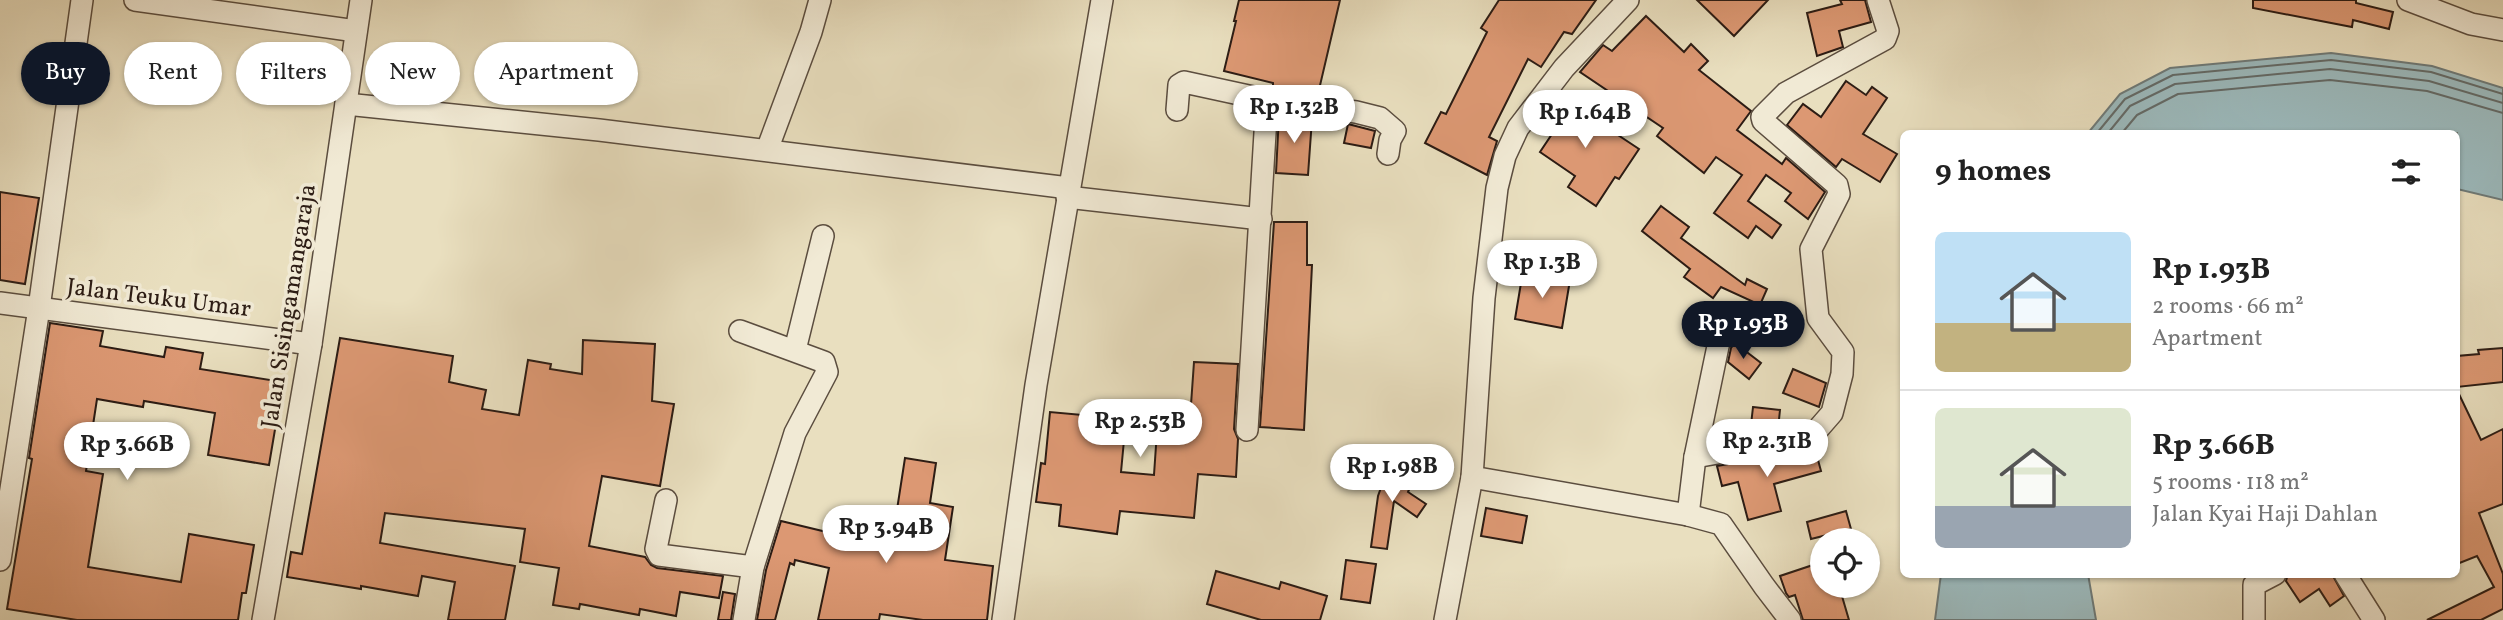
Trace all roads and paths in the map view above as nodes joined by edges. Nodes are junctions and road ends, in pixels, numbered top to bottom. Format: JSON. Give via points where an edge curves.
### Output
{"nodes":[{"id":1,"x":82,"y":0,"type":"edge"},
{"id":2,"x":135,"y":0,"type":"edge"},
{"id":3,"x":361,"y":0,"type":"edge"},
{"id":4,"x":820,"y":0,"type":"edge"},
{"id":5,"x":1102,"y":0,"type":"edge"},
{"id":6,"x":1628,"y":0,"type":"edge"},
{"id":7,"x":1878,"y":0,"type":"edge"},
{"id":8,"x":2408,"y":0,"type":"edge"},
{"id":9,"x":2503,"y":30,"type":"edge"},
{"id":10,"x":356,"y":31,"type":"junction"},
{"id":11,"x":351,"y":68,"type":"edge"},
{"id":12,"x":1266,"y":100,"type":"junction"},
{"id":13,"x":346,"y":105,"type":"edge"},
{"id":14,"x":351,"y":105,"type":"edge"},
{"id":15,"x":1177,"y":110,"type":"dead end"},
{"id":16,"x":767,"y":150,"type":"junction"},
{"id":17,"x":1388,"y":154,"type":"dead end"},
{"id":18,"x":1068,"y":193,"type":"junction"},
{"id":19,"x":1261,"y":219,"type":"junction"},
{"id":20,"x":822,"y":236,"type":"dead end"},
{"id":21,"x":0,"y":303,"type":"edge"},
{"id":22,"x":39,"y":308,"type":"junction"},
{"id":23,"x":1722,"y":327,"type":"dead end"},
{"id":24,"x":740,"y":331,"type":"dead end"},
{"id":25,"x":311,"y":344,"type":"junction"},
{"id":26,"x":795,"y":350,"type":"junction"},
{"id":27,"x":1247,"y":430,"type":"dead end"},
{"id":28,"x":1695,"y":457,"type":"junction"},
{"id":29,"x":1472,"y":477,"type":"junction"},
{"id":30,"x":666,"y":500,"type":"dead end"},
{"id":31,"x":1688,"y":515,"type":"junction"},
{"id":32,"x":0,"y":560,"type":"edge"},
{"id":33,"x":753,"y":567,"type":"junction"},
{"id":34,"x":2268,"y":578,"type":"edge"},
{"id":35,"x":2348,"y":578,"type":"edge"},
{"id":36,"x":262,"y":620,"type":"edge"},
{"id":37,"x":744,"y":620,"type":"edge"},
{"id":38,"x":1003,"y":620,"type":"edge"},
{"id":39,"x":1445,"y":620,"type":"edge"},
{"id":40,"x":1790,"y":620,"type":"edge"},
{"id":41,"x":2254,"y":620,"type":"edge"},
{"id":42,"x":2374,"y":620,"type":"edge"}],
"edges":[{"from":1,"to":22,"type":"street"},
{"from":2,"to":10,"type":"street"},
{"from":3,"to":10,"type":"street","name":"Jalan Sisingamangaraja"},
{"from":4,"to":16,"type":"street"},
{"from":5,"to":18,"type":"street"},
{"from":6,"to":29,"type":"street","via":[[1564,68],[1518,128],[1506,156],[1497,188],[1484,298]]},
{"from":7,"to":28,"type":"street","via":[[1888,31],[1885,39],[1786,93],[1762,117],[1839,190],[1811,250],[1818,318],[1843,352],[1832,413],[1812,436]]},
{"from":8,"to":9,"type":"street","via":[[2471,24]]},
{"from":10,"to":11,"type":"street","name":"Jalan Sisingamangaraja"},
{"from":12,"to":15,"type":"street","via":[[1184,82],[1178,85]]},
{"from":12,"to":17,"type":"street","via":[[1380,118],[1395,131]]},
{"from":12,"to":19,"type":"street"},
{"from":13,"to":25,"type":"street","name":"Jalan Sisingamangaraja"},
{"from":14,"to":16,"type":"street"},
{"from":16,"to":18,"type":"street"},
{"from":18,"to":19,"type":"street"},
{"from":18,"to":38,"type":"street","via":[[1035,385]]},
{"from":19,"to":27,"type":"street"},
{"from":20,"to":26,"type":"street"},
{"from":21,"to":22,"type":"street","name":"Jalan Teuku Umar"},
{"from":22,"to":25,"type":"street","name":"Jalan Teuku Umar"},
{"from":22,"to":32,"type":"street"},
{"from":23,"to":28,"type":"street"},
{"from":24,"to":26,"type":"street"},
{"from":25,"to":36,"type":"street","name":"Jalan Sisingamangaraja"},
{"from":26,"to":33,"type":"street","via":[[824,362],[827,372],[795,433]]},
{"from":28,"to":31,"type":"street"},
{"from":29,"to":31,"type":"street"},
{"from":29,"to":39,"type":"street"},
{"from":30,"to":33,"type":"street","via":[[656,549],[659,555]]},
{"from":31,"to":40,"type":"street","via":[[1721,524]]},
{"from":33,"to":37,"type":"street"},
{"from":34,"to":41,"type":"street","via":[[2255,585]]},
{"from":35,"to":42,"type":"street"}]}
